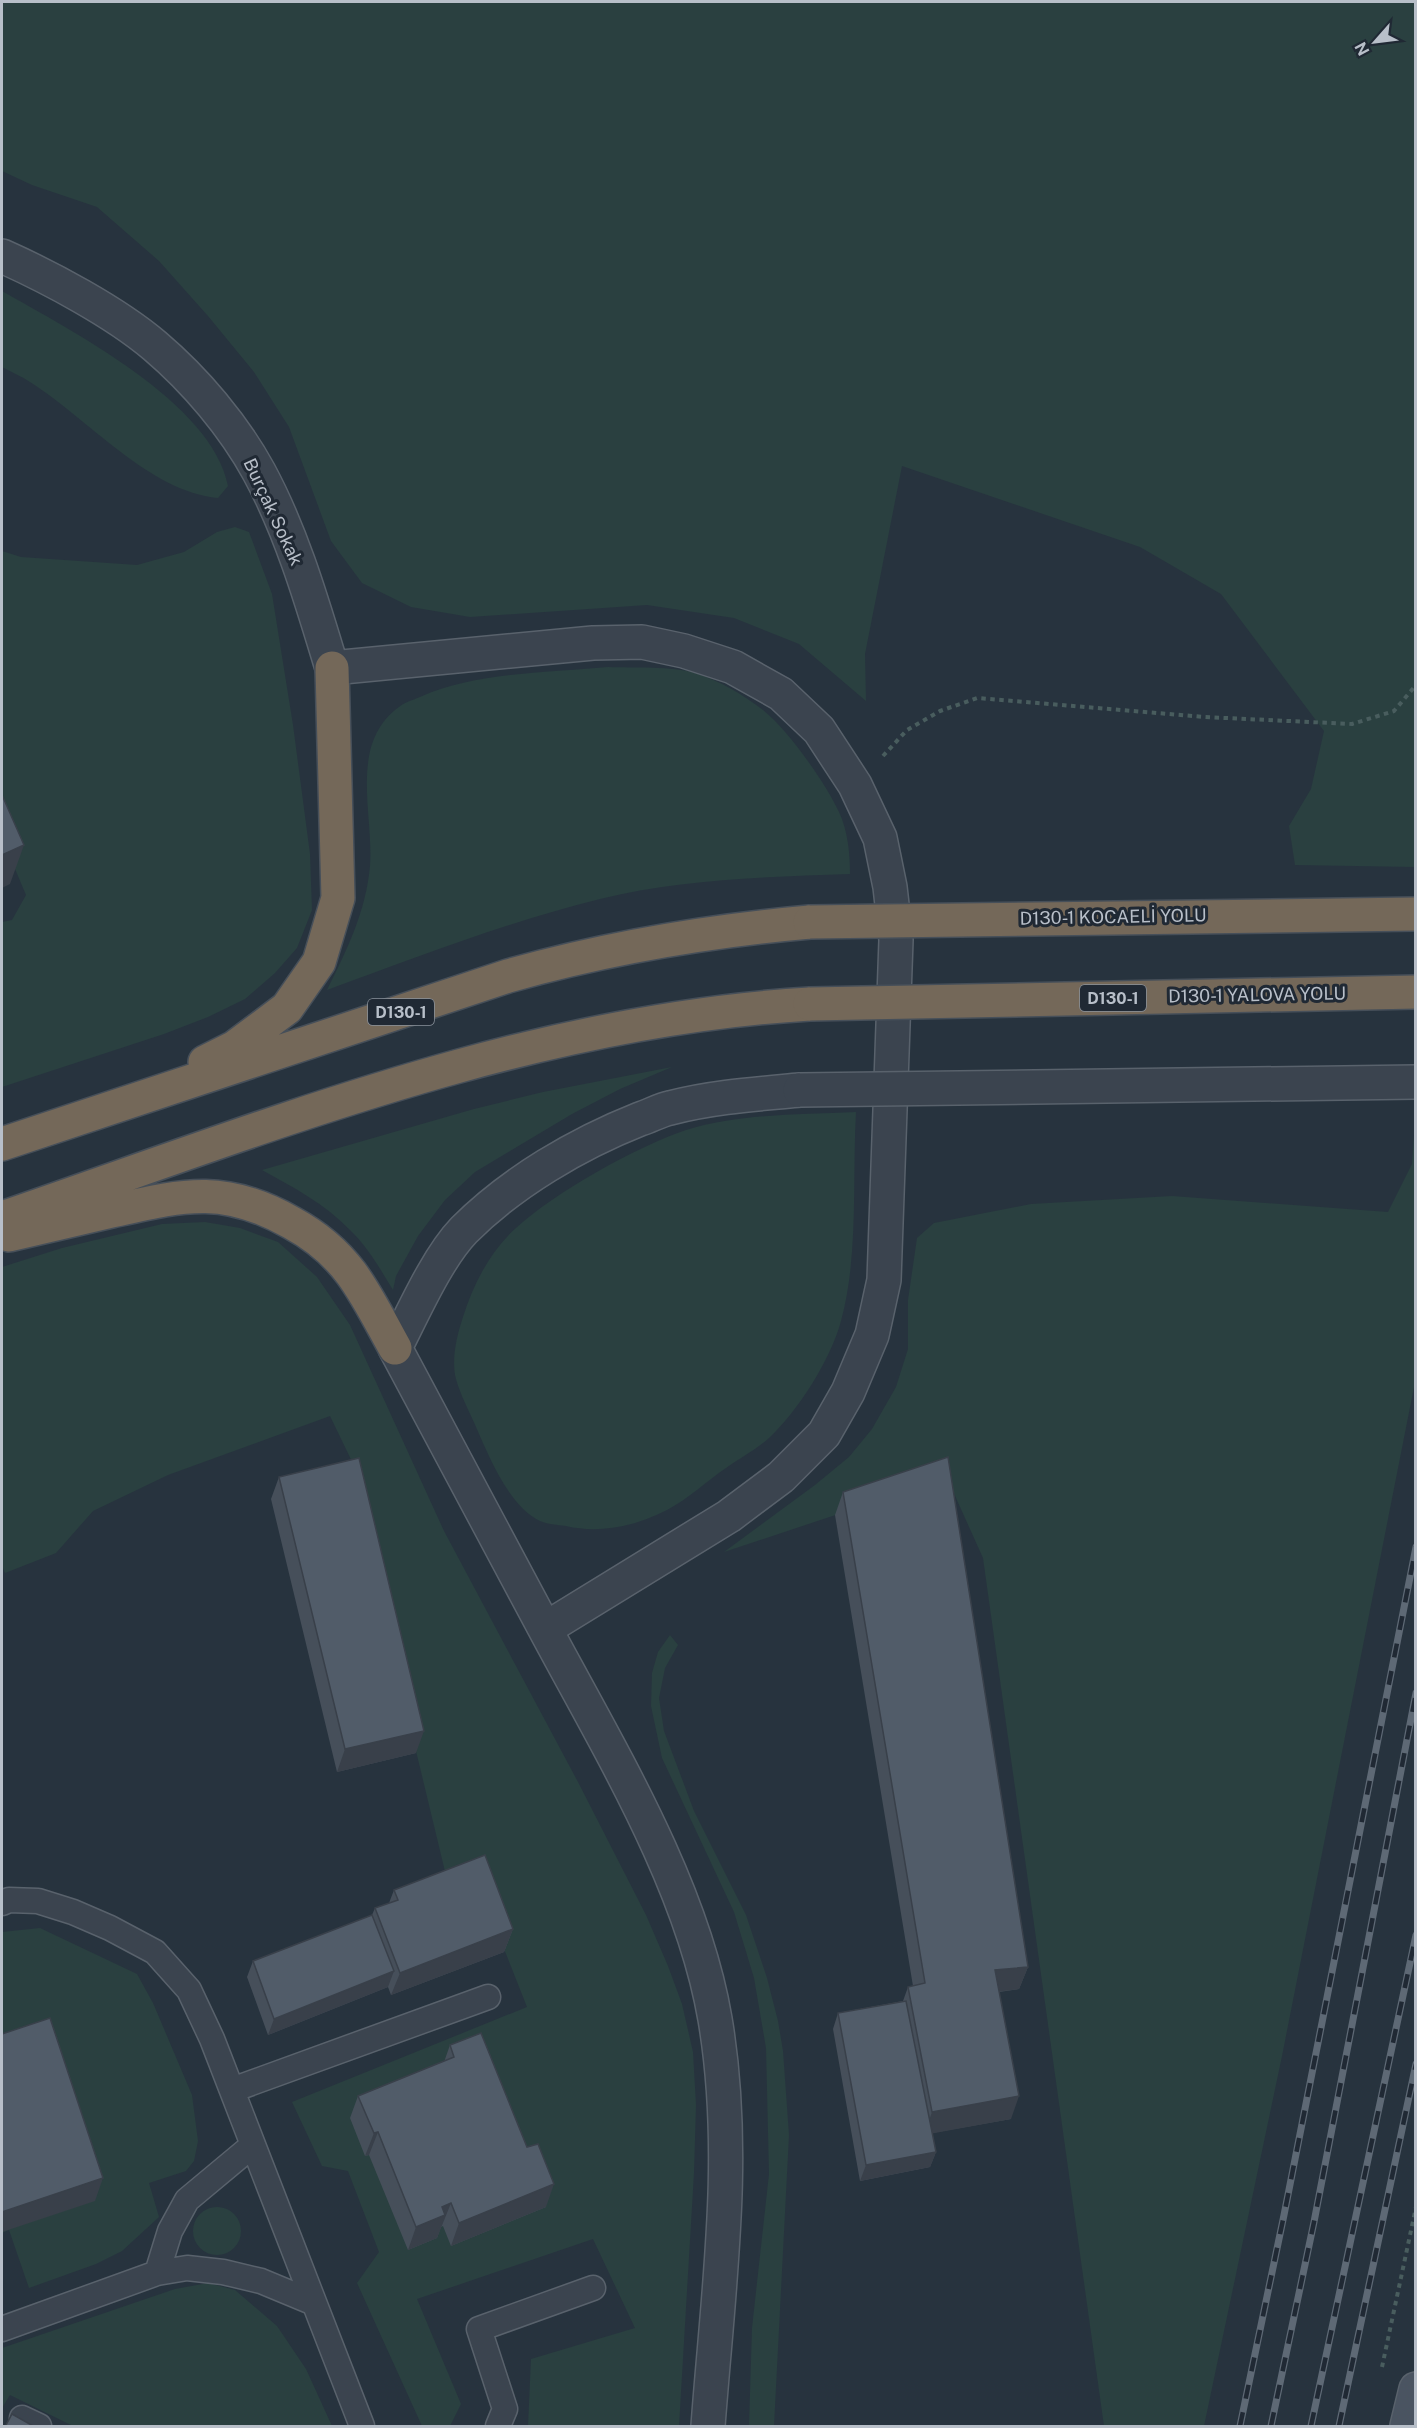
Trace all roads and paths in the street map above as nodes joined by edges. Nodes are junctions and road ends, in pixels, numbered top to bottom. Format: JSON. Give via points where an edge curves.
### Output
{"nodes":[{"id":1,"x":2,"y":256,"type":"edge"},
{"id":2,"x":332,"y":668,"type":"junction"},
{"id":3,"x":1416,"y":685,"type":"edge"},
{"id":4,"x":855,"y":785,"type":"junction"},
{"id":5,"x":1416,"y":914,"type":"edge"},
{"id":6,"x":1416,"y":992,"type":"edge"},
{"id":7,"x":1416,"y":1082,"type":"edge"},
{"id":8,"x":96,"y":1114,"type":"junction"},
{"id":9,"x":2,"y":1144,"type":"edge"},
{"id":10,"x":2,"y":1218,"type":"edge"},
{"id":11,"x":2,"y":1237,"type":"edge"},
{"id":12,"x":395,"y":1348,"type":"junction"},
{"id":13,"x":545,"y":1629,"type":"junction"},
{"id":14,"x":2,"y":1903,"type":"edge"},
{"id":15,"x":488,"y":1997,"type":"dead end"},
{"id":16,"x":232,"y":2090,"type":"junction"},
{"id":17,"x":253,"y":2145,"type":"junction"},
{"id":18,"x":1416,"y":2208,"type":"edge"},
{"id":19,"x":157,"y":2273,"type":"junction"},
{"id":20,"x":593,"y":2288,"type":"dead end"},
{"id":21,"x":314,"y":2303,"type":"junction"},
{"id":22,"x":2,"y":2329,"type":"edge"},
{"id":23,"x":1382,"y":2369,"type":"dead end"},
{"id":24,"x":1416,"y":2389,"type":"edge"},
{"id":25,"x":362,"y":2427,"type":"edge"},
{"id":26,"x":498,"y":2427,"type":"edge"},
{"id":27,"x":708,"y":2427,"type":"edge"},
{"id":28,"x":1407,"y":2427,"type":"edge"}],
"edges":[{"from":1,"to":2,"type":"street","name":"Burçak Sokak","via":[[37,272],[154,345],[225,422],[259,471],[287,534]]},
{"from":2,"to":4,"type":"street","via":[[593,643],[642,642],[684,651],[733,667],[781,694],[819,730]]},
{"from":2,"to":8,"type":"highway","via":[[338,898],[319,962],[287,1008],[235,1047]]},
{"from":3,"to":4,"type":"path","via":[[1394,711],[1352,724],[1205,717],[977,698],[940,711],[907,730]]},
{"from":4,"to":13,"type":"street","via":[[880,838],[896,940],[884,1280],[872,1335],[848,1392],[824,1434],[781,1477],[729,1516]]},
{"from":5,"to":8,"type":"highway","name":"D130-1 KOCAELİ YOLU","number":"D130-1","bridge":true,"via":[[810,922],[742,928],[563,960],[508,975]]},
{"from":6,"to":10,"type":"highway","name":"D130-1 YALOVA YOLU","number":"D130-1","bridge":true,"via":[[810,1004],[700,1014],[504,1052],[265,1127]]},
{"from":7,"to":12,"type":"street","bridge":true,"via":[[800,1090],[669,1108],[614,1130],[549,1165],[463,1231]]},
{"from":8,"to":9,"type":"highway","number":"D130-1"},
{"from":11,"to":12,"type":"highway","via":[[175,1197],[241,1200],[274,1212],[328,1249],[350,1273]]},
{"from":12,"to":13,"type":"street"},
{"from":13,"to":27,"type":"street","via":[[656,1844],[700,1956],[715,2017],[727,2133]]},
{"from":14,"to":16,"type":"lane","via":[[38,1901],[110,1928],[155,1952],[189,1990]]},
{"from":15,"to":16,"type":"lane"},
{"from":16,"to":17,"type":"lane"},
{"from":17,"to":19,"type":"lane","via":[[187,2200],[170,2231]]},
{"from":17,"to":21,"type":"lane"},
{"from":18,"to":23,"type":"path"},
{"from":19,"to":21,"type":"lane","via":[[187,2268],[223,2272],[261,2281]]},
{"from":19,"to":22,"type":"lane"},
{"from":20,"to":26,"type":"lane","via":[[479,2329],[505,2409]]},
{"from":21,"to":25,"type":"lane"},
{"from":24,"to":28,"type":"main road"}]}
